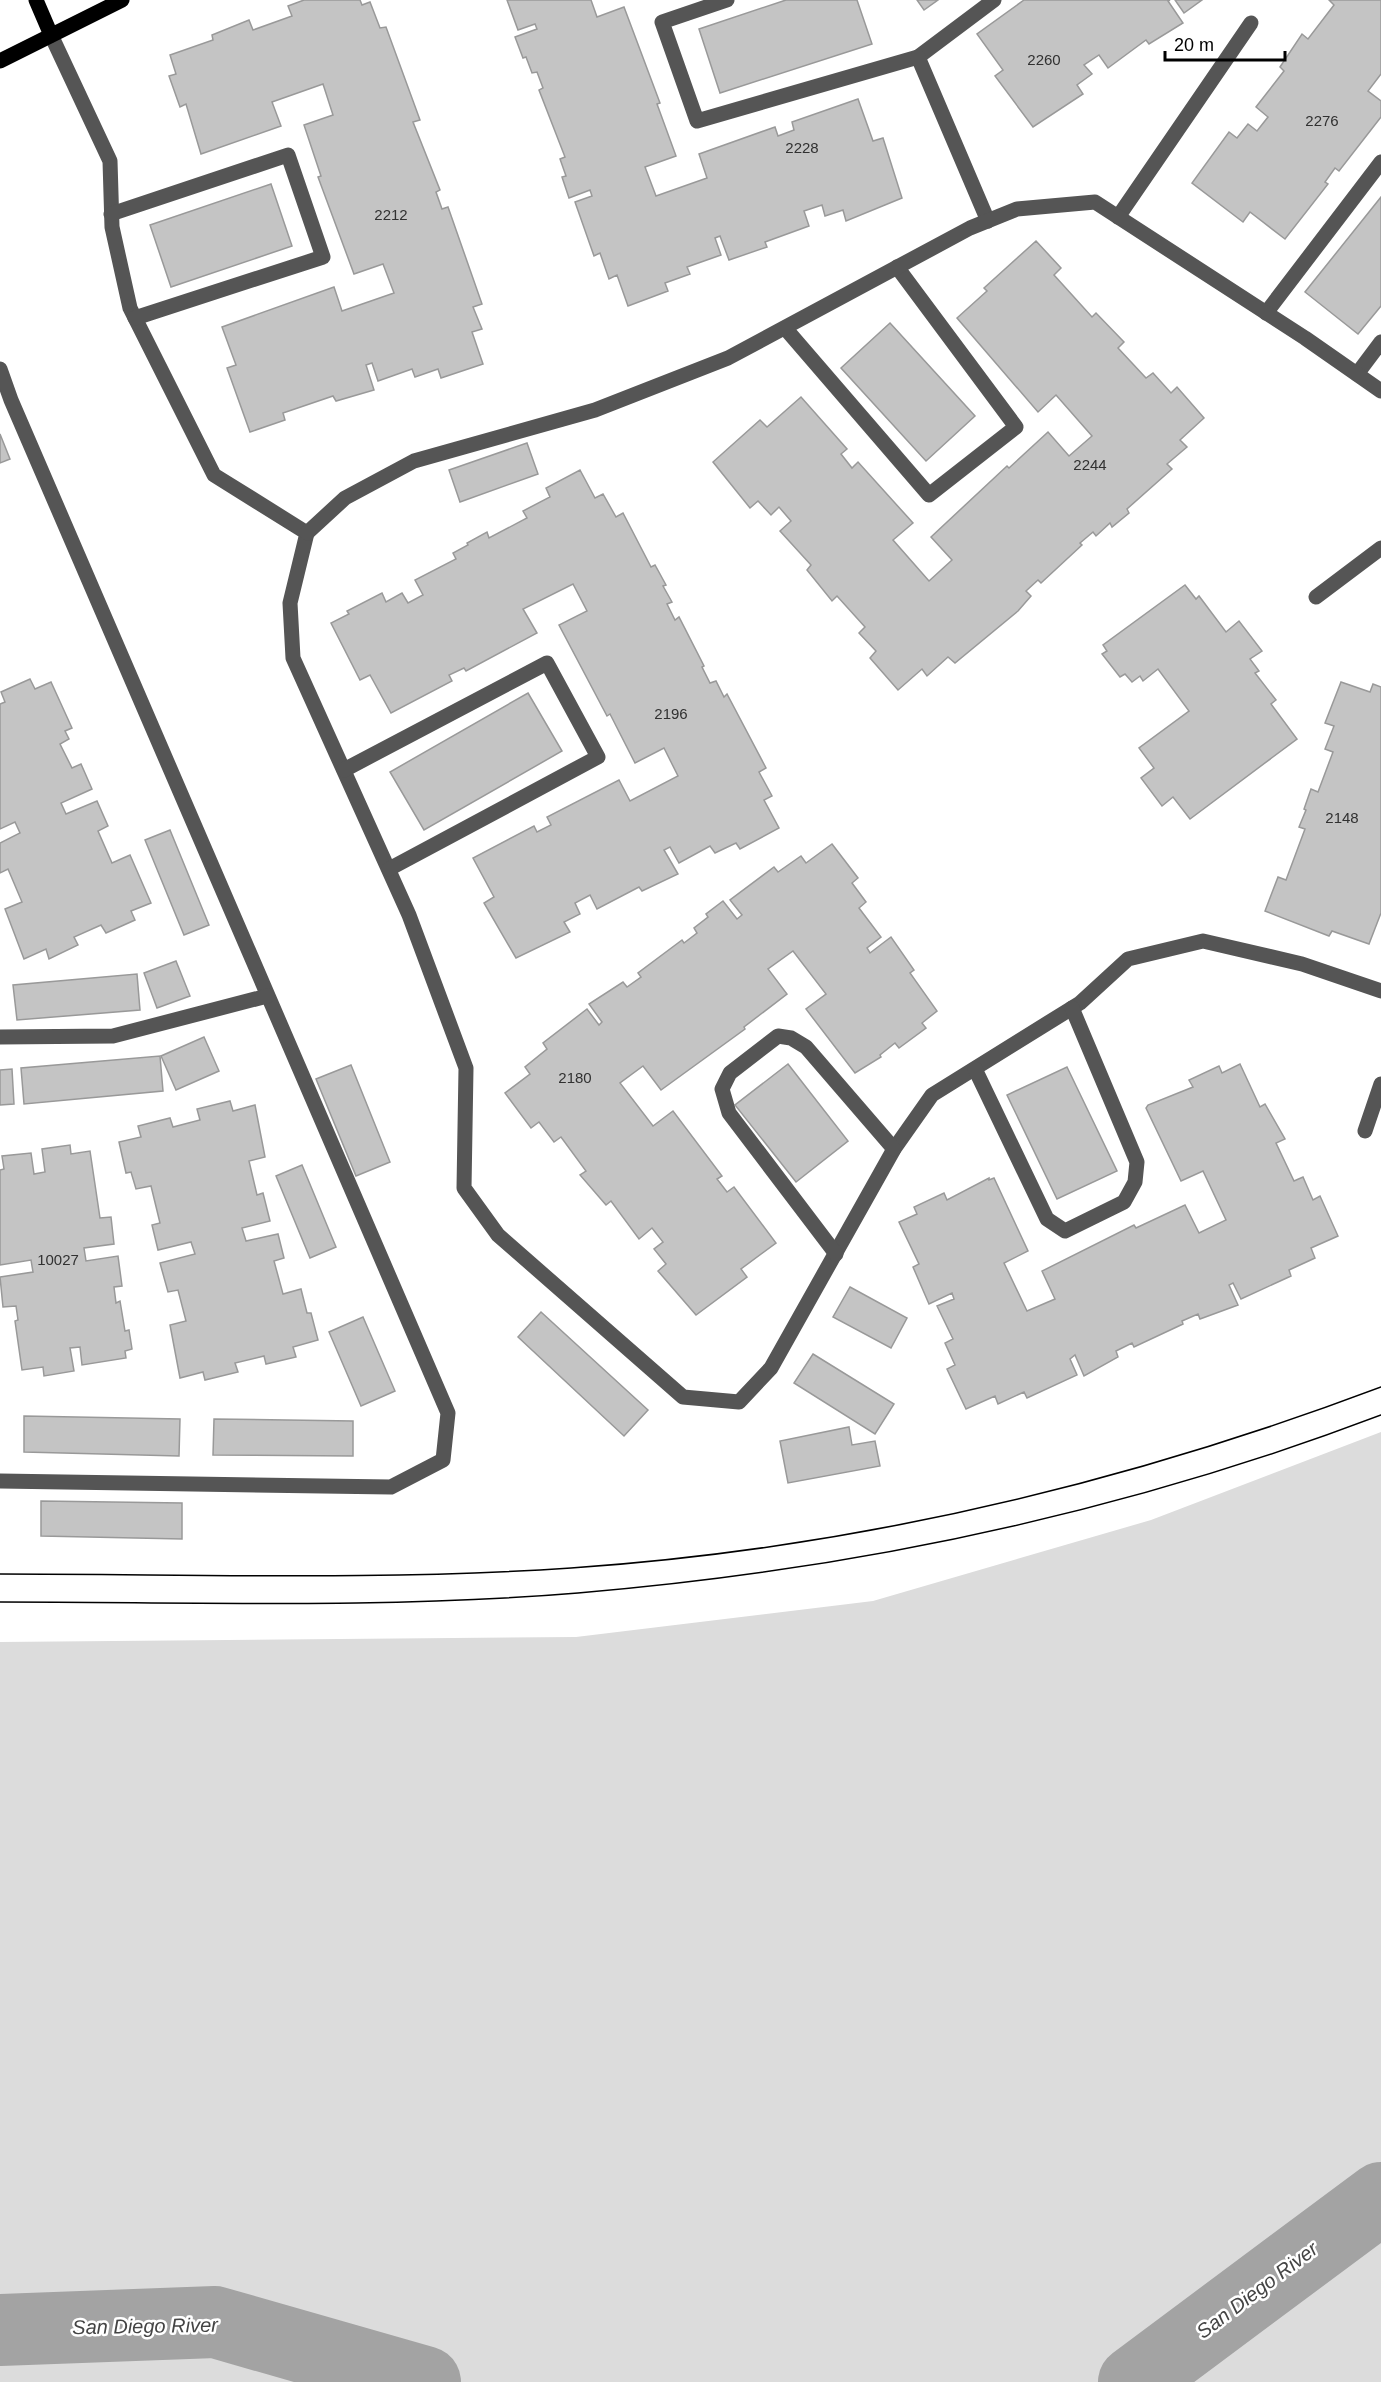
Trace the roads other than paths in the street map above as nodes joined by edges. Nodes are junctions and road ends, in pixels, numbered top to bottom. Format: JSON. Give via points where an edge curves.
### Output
{"nodes":[{"id":1,"x":36,"y":0,"type":"edge"},
{"id":2,"x":122,"y":0,"type":"edge"},
{"id":3,"x":727,"y":0,"type":"edge"},
{"id":4,"x":994,"y":0,"type":"edge"},
{"id":5,"x":1251,"y":23,"type":"dead end"},
{"id":6,"x":51,"y":35,"type":"junction"},
{"id":7,"x":918,"y":57,"type":"junction"},
{"id":8,"x":0,"y":61,"type":"edge"},
{"id":9,"x":1381,"y":162,"type":"edge"},
{"id":10,"x":111,"y":214,"type":"junction"},
{"id":11,"x":1118,"y":217,"type":"junction"},
{"id":12,"x":988,"y":221,"type":"junction"},
{"id":13,"x":897,"y":267,"type":"junction"},
{"id":14,"x":1266,"y":313,"type":"junction"},
{"id":15,"x":135,"y":318,"type":"junction"},
{"id":16,"x":785,"y":328,"type":"junction"},
{"id":17,"x":1381,"y":342,"type":"edge"},
{"id":18,"x":0,"y":369,"type":"edge"},
{"id":19,"x":1356,"y":374,"type":"junction"},
{"id":20,"x":1381,"y":392,"type":"edge"},
{"id":21,"x":307,"y":533,"type":"junction"},
{"id":22,"x":1381,"y":548,"type":"edge"},
{"id":23,"x":1316,"y":597,"type":"dead end"},
{"id":24,"x":344,"y":770,"type":"junction"},
{"id":25,"x":389,"y":869,"type":"junction"},
{"id":26,"x":1381,"y":991,"type":"edge"},
{"id":27,"x":267,"y":996,"type":"junction"},
{"id":28,"x":1072,"y":1008,"type":"junction"},
{"id":29,"x":0,"y":1037,"type":"edge"},
{"id":30,"x":975,"y":1069,"type":"junction"},
{"id":31,"x":1381,"y":1084,"type":"edge"},
{"id":32,"x":1365,"y":1131,"type":"dead end"},
{"id":33,"x":894,"y":1149,"type":"junction"},
{"id":34,"x":836,"y":1254,"type":"junction"},
{"id":35,"x":0,"y":1481,"type":"edge"}],
"edges":[{"from":1,"to":6,"type":"main road"},
{"from":2,"to":6,"type":"main road"},
{"from":3,"to":7,"type":"lane","via":[[662,22],[698,121]]},
{"from":4,"to":7,"type":"lane"},
{"from":5,"to":11,"type":"lane"},
{"from":6,"to":8,"type":"main road"},
{"from":6,"to":10,"type":"lane","via":[[110,161]]},
{"from":7,"to":12,"type":"lane"},
{"from":9,"to":14,"type":"lane"},
{"from":10,"to":15,"type":"lane"},
{"from":10,"to":15,"type":"lane","via":[[288,155],[323,257]]},
{"from":11,"to":12,"type":"lane","via":[[1095,202],[1017,210]]},
{"from":11,"to":14,"type":"lane"},
{"from":12,"to":13,"type":"lane"},
{"from":13,"to":16,"type":"lane"},
{"from":13,"to":16,"type":"lane","via":[[1016,427],[929,495]]},
{"from":14,"to":19,"type":"lane"},
{"from":15,"to":21,"type":"lane","via":[[214,475]]},
{"from":16,"to":21,"type":"lane","via":[[728,358],[594,410],[414,461],[345,498]]},
{"from":17,"to":19,"type":"lane"},
{"from":18,"to":27,"type":"lane"},
{"from":19,"to":20,"type":"lane"},
{"from":21,"to":24,"type":"lane","via":[[290,603],[293,658]]},
{"from":22,"to":23,"type":"lane"},
{"from":24,"to":25,"type":"lane"},
{"from":24,"to":25,"type":"lane","via":[[547,663],[598,757]]},
{"from":25,"to":34,"type":"lane","via":[[466,1068],[464,1188],[498,1235],[683,1397],[739,1402],[771,1368]]},
{"from":26,"to":28,"type":"lane","via":[[1302,964],[1203,941],[1128,959]]},
{"from":27,"to":29,"type":"lane","via":[[113,1036]]},
{"from":27,"to":35,"type":"lane","via":[[448,1413],[443,1460],[391,1487]]},
{"from":28,"to":30,"type":"lane"},
{"from":28,"to":30,"type":"lane","via":[[1137,1162],[1136,1182],[1124,1202],[1065,1231],[1047,1219]]},
{"from":30,"to":33,"type":"lane","via":[[932,1095]]},
{"from":31,"to":32,"type":"lane"},
{"from":33,"to":34,"type":"lane"},
{"from":33,"to":34,"type":"lane","via":[[806,1047],[791,1038],[778,1036],[730,1073],[722,1089],[729,1113]]}]}
